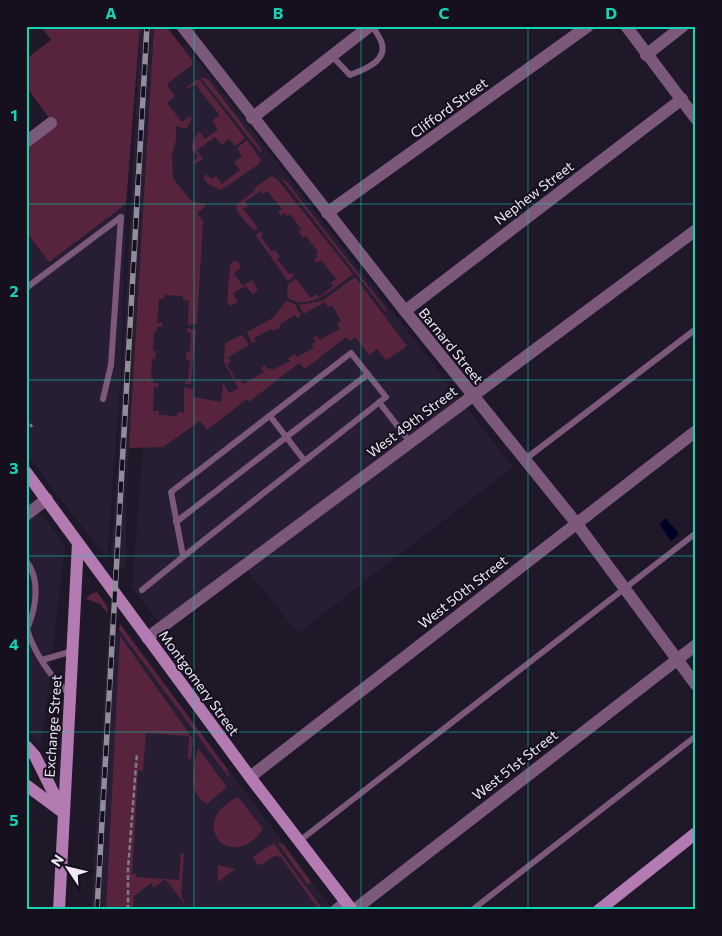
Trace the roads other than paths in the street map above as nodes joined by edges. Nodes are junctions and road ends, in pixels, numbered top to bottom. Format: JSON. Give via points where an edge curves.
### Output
{"nodes":[{"id":1,"x":182,"y":26,"type":"edge"},
{"id":2,"x":371,"y":26,"type":"edge"},
{"id":3,"x":588,"y":26,"type":"edge"},
{"id":4,"x":626,"y":26,"type":"edge"},
{"id":5,"x":683,"y":26,"type":"edge"},
{"id":6,"x":646,"y":55,"type":"junction"},
{"id":7,"x":332,"y":56,"type":"junction"},
{"id":8,"x":682,"y":99,"type":"junction"},
{"id":9,"x":695,"y":117,"type":"edge"},
{"id":10,"x":252,"y":118,"type":"junction"},
{"id":11,"x":51,"y":122,"type":"dead end"},
{"id":12,"x":26,"y":142,"type":"edge"},
{"id":13,"x":327,"y":213,"type":"junction"},
{"id":14,"x":696,"y":230,"type":"edge"},
{"id":15,"x":26,"y":288,"type":"edge"},
{"id":16,"x":405,"y":312,"type":"junction"},
{"id":17,"x":696,"y":329,"type":"edge"},
{"id":18,"x":368,"y":374,"type":"junction"},
{"id":19,"x":472,"y":396,"type":"junction"},
{"id":20,"x":103,"y":399,"type":"dead end"},
{"id":21,"x":380,"y":402,"type":"junction"},
{"id":22,"x":270,"y":416,"type":"junction"},
{"id":23,"x":696,"y":432,"type":"edge"},
{"id":24,"x":287,"y":437,"type":"junction"},
{"id":25,"x":410,"y":442,"type":"junction"},
{"id":26,"x":304,"y":460,"type":"junction"},
{"id":27,"x":524,"y":461,"type":"junction"},
{"id":28,"x":26,"y":472,"type":"edge"},
{"id":29,"x":47,"y":499,"type":"junction"},
{"id":30,"x":26,"y":515,"type":"edge"},
{"id":31,"x":176,"y":522,"type":"junction"},
{"id":32,"x":577,"y":524,"type":"junction"},
{"id":33,"x":696,"y":533,"type":"edge"},
{"id":34,"x":78,"y":543,"type":"junction"},
{"id":35,"x":183,"y":556,"type":"junction"},
{"id":36,"x":26,"y":561,"type":"edge"},
{"id":37,"x":623,"y":589,"type":"junction"},
{"id":38,"x":142,"y":590,"type":"dead end"},
{"id":39,"x":26,"y":629,"type":"edge"},
{"id":40,"x":147,"y":638,"type":"junction"},
{"id":41,"x":696,"y":645,"type":"edge"},
{"id":42,"x":73,"y":651,"type":"junction"},
{"id":43,"x":42,"y":660,"type":"junction"},
{"id":44,"x":676,"y":660,"type":"junction"},
{"id":45,"x":696,"y":685,"type":"edge"},
{"id":46,"x":70,"y":695,"type":"junction"},
{"id":47,"x":696,"y":736,"type":"edge"},
{"id":48,"x":26,"y":746,"type":"edge"},
{"id":49,"x":250,"y":777,"type":"junction"},
{"id":50,"x":26,"y":785,"type":"edge"},
{"id":51,"x":63,"y":812,"type":"junction"},
{"id":52,"x":696,"y":833,"type":"edge"},
{"id":53,"x":298,"y":842,"type":"junction"},
{"id":54,"x":350,"y":907,"type":"edge"},
{"id":55,"x":58,"y":910,"type":"edge"},
{"id":56,"x":334,"y":910,"type":"edge"},
{"id":57,"x":472,"y":910,"type":"edge"},
{"id":58,"x":599,"y":910,"type":"edge"}],
"edges":[{"from":1,"to":10,"type":"street","name":"Barnard Street"},
{"from":2,"to":7,"type":"street"},
{"from":2,"to":7,"type":"lane","via":[[383,45],[381,54],[368,68],[350,75]]},
{"from":3,"to":13,"type":"street","name":"Clifford Street"},
{"from":4,"to":6,"type":"street"},
{"from":5,"to":6,"type":"street"},
{"from":6,"to":8,"type":"street"},
{"from":7,"to":10,"type":"street"},
{"from":8,"to":9,"type":"street"},
{"from":8,"to":16,"type":"street","name":"Nephew Street"},
{"from":10,"to":13,"type":"street","name":"Barnard Street"},
{"from":11,"to":12,"type":"street"},
{"from":13,"to":16,"type":"street","name":"Barnard Street"},
{"from":14,"to":19,"type":"street","name":"West 49th Street"},
{"from":15,"to":20,"type":"lane","via":[[120,217],[111,365]]},
{"from":16,"to":19,"type":"street","name":"Barnard Street"},
{"from":17,"to":27,"type":"lane"},
{"from":18,"to":21,"type":"lane","via":[[386,397]]},
{"from":18,"to":22,"type":"lane","via":[[351,353]]},
{"from":18,"to":24,"type":"lane"},
{"from":19,"to":25,"type":"street","name":"West 49th Street"},
{"from":19,"to":27,"type":"street","name":"Barnard Street"},
{"from":21,"to":25,"type":"lane"},
{"from":21,"to":26,"type":"lane"},
{"from":22,"to":24,"type":"lane"},
{"from":22,"to":31,"type":"lane","via":[[171,492]]},
{"from":23,"to":32,"type":"street","name":"West 50th Street"},
{"from":24,"to":26,"type":"lane"},
{"from":24,"to":31,"type":"lane"},
{"from":25,"to":40,"type":"street","name":"West 49th Street"},
{"from":26,"to":35,"type":"lane"},
{"from":27,"to":32,"type":"street","name":"Barnard Street"},
{"from":28,"to":29,"type":"main road","name":"Montgomery Street"},
{"from":29,"to":30,"type":"street"},
{"from":29,"to":34,"type":"main road","name":"Montgomery Street"},
{"from":31,"to":35,"type":"lane"},
{"from":32,"to":37,"type":"street","name":"Barnard Street"},
{"from":32,"to":49,"type":"street","name":"West 50th Street"},
{"from":33,"to":37,"type":"lane"},
{"from":34,"to":40,"type":"main road","name":"Montgomery Street"},
{"from":34,"to":42,"type":"main road","name":"Exchange Street"},
{"from":35,"to":38,"type":"lane"},
{"from":36,"to":39,"type":"lane","via":[[34,574],[34,613]]},
{"from":37,"to":44,"type":"street","name":"Barnard Street"},
{"from":37,"to":53,"type":"lane"},
{"from":39,"to":43,"type":"lane"},
{"from":40,"to":49,"type":"main road","name":"Montgomery Street"},
{"from":41,"to":44,"type":"street","name":"West 51st Street"},
{"from":42,"to":43,"type":"lane"},
{"from":42,"to":46,"type":"main road","name":"Exchange Street"},
{"from":43,"to":46,"type":"lane","via":[[56,682]]},
{"from":44,"to":45,"type":"street","name":"Barnard Street"},
{"from":44,"to":54,"type":"street","name":"West 51st Street"},
{"from":46,"to":51,"type":"main road","name":"Exchange Street"},
{"from":47,"to":57,"type":"lane"},
{"from":48,"to":51,"type":"main road","via":[[35,756]]},
{"from":49,"to":53,"type":"main road","name":"Montgomery Street"},
{"from":50,"to":51,"type":"main road"},
{"from":51,"to":55,"type":"main road","name":"Exchange Street"},
{"from":52,"to":58,"type":"main road"},
{"from":53,"to":54,"type":"main road","name":"Montgomery Street"},
{"from":54,"to":56,"type":"street"}]}
